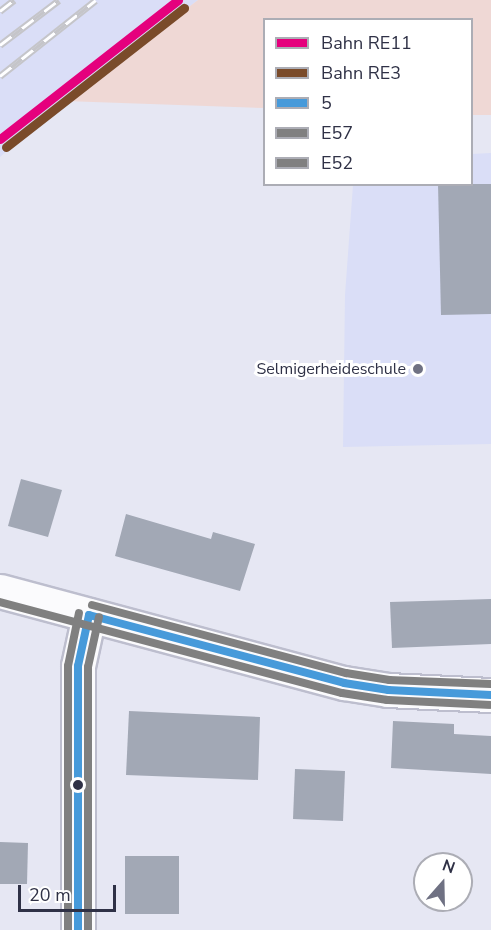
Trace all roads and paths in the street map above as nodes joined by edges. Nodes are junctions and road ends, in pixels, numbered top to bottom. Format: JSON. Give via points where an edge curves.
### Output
{"nodes":[{"id":1,"x":0,"y":591,"type":"edge"},
{"id":2,"x":89,"y":615,"type":"junction"},
{"id":3,"x":491,"y":695,"type":"edge"},
{"id":4,"x":78,"y":930,"type":"edge"}],
"edges":[{"from":1,"to":2,"type":"street"},
{"from":2,"to":3,"type":"street","via":[[345,683],[388,690]]},
{"from":2,"to":4,"type":"street","via":[[78,666]]}]}
